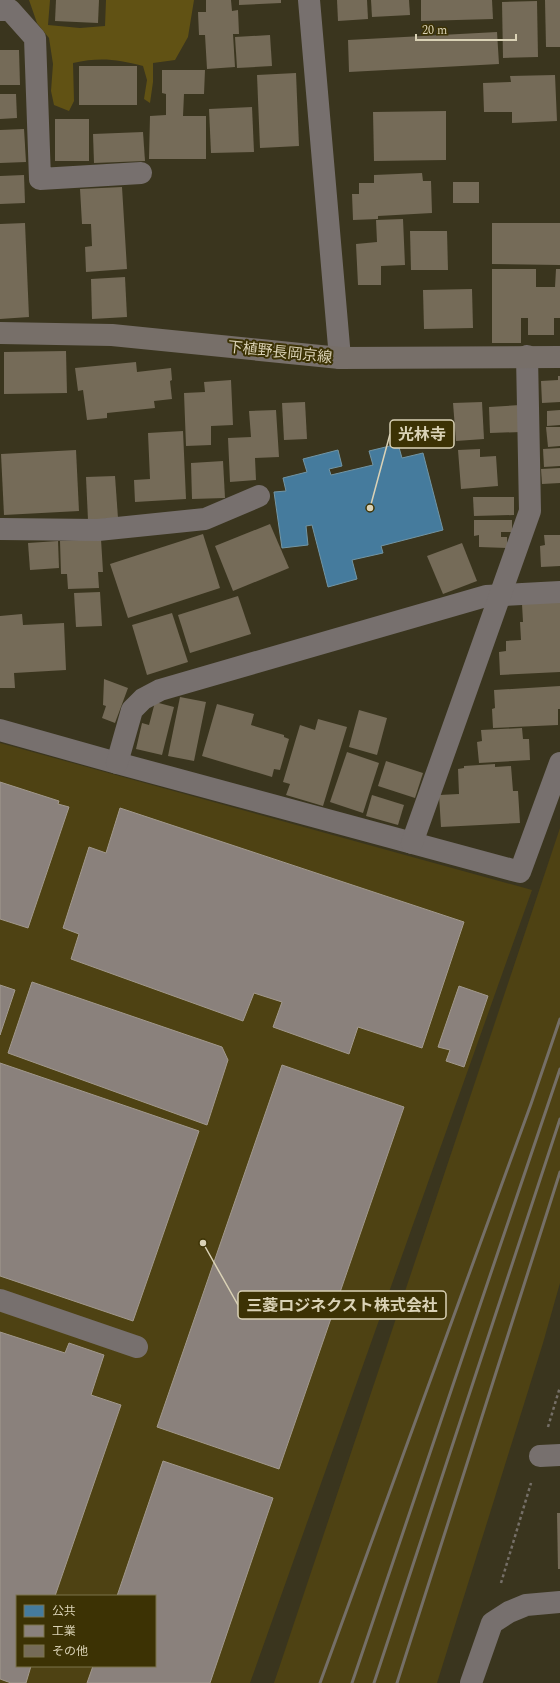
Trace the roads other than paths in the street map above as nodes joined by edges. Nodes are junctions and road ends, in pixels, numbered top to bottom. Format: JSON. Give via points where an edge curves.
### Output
{"nodes":[{"id":1,"x":309,"y":0,"type":"edge"},
{"id":2,"x":0,"y":10,"type":"edge"},
{"id":3,"x":141,"y":173,"type":"dead end"},
{"id":4,"x":0,"y":333,"type":"edge"},
{"id":5,"x":527,"y":356,"type":"junction"},
{"id":6,"x":560,"y":356,"type":"edge"},
{"id":7,"x":340,"y":358,"type":"junction"},
{"id":8,"x":259,"y":496,"type":"dead end"},
{"id":9,"x":0,"y":529,"type":"edge"},
{"id":10,"x":560,"y":592,"type":"edge"},
{"id":11,"x":500,"y":595,"type":"junction"},
{"id":12,"x":0,"y":730,"type":"edge"},
{"id":13,"x":117,"y":763,"type":"junction"},
{"id":14,"x":560,"y":763,"type":"edge"},
{"id":15,"x":412,"y":843,"type":"junction"},
{"id":16,"x":0,"y":1300,"type":"edge"},
{"id":17,"x":137,"y":1346,"type":"dead end"},
{"id":18,"x":560,"y":1602,"type":"edge"},
{"id":19,"x":471,"y":1683,"type":"edge"}],
"edges":[{"from":1,"to":7,"type":"street"},
{"from":2,"to":3,"type":"street","via":[[10,10],[35,38],[40,179]]},
{"from":4,"to":7,"type":"main road","name":"下植野長岡京線","via":[[112,335]]},
{"from":5,"to":6,"type":"main road","name":"下植野長岡京線"},
{"from":5,"to":7,"type":"main road","name":"下植野長岡京線"},
{"from":5,"to":11,"type":"street","via":[[530,510]]},
{"from":8,"to":9,"type":"street","via":[[205,519],[98,530]]},
{"from":10,"to":11,"type":"street"},
{"from":11,"to":13,"type":"street","via":[[486,596],[160,690],[132,710]]},
{"from":11,"to":15,"type":"street"},
{"from":12,"to":13,"type":"street"},
{"from":13,"to":15,"type":"street"},
{"from":14,"to":15,"type":"street","via":[[520,872]]},
{"from":16,"to":17,"type":"street"},
{"from":18,"to":19,"type":"street","via":[[526,1605],[492,1623]]}]}
